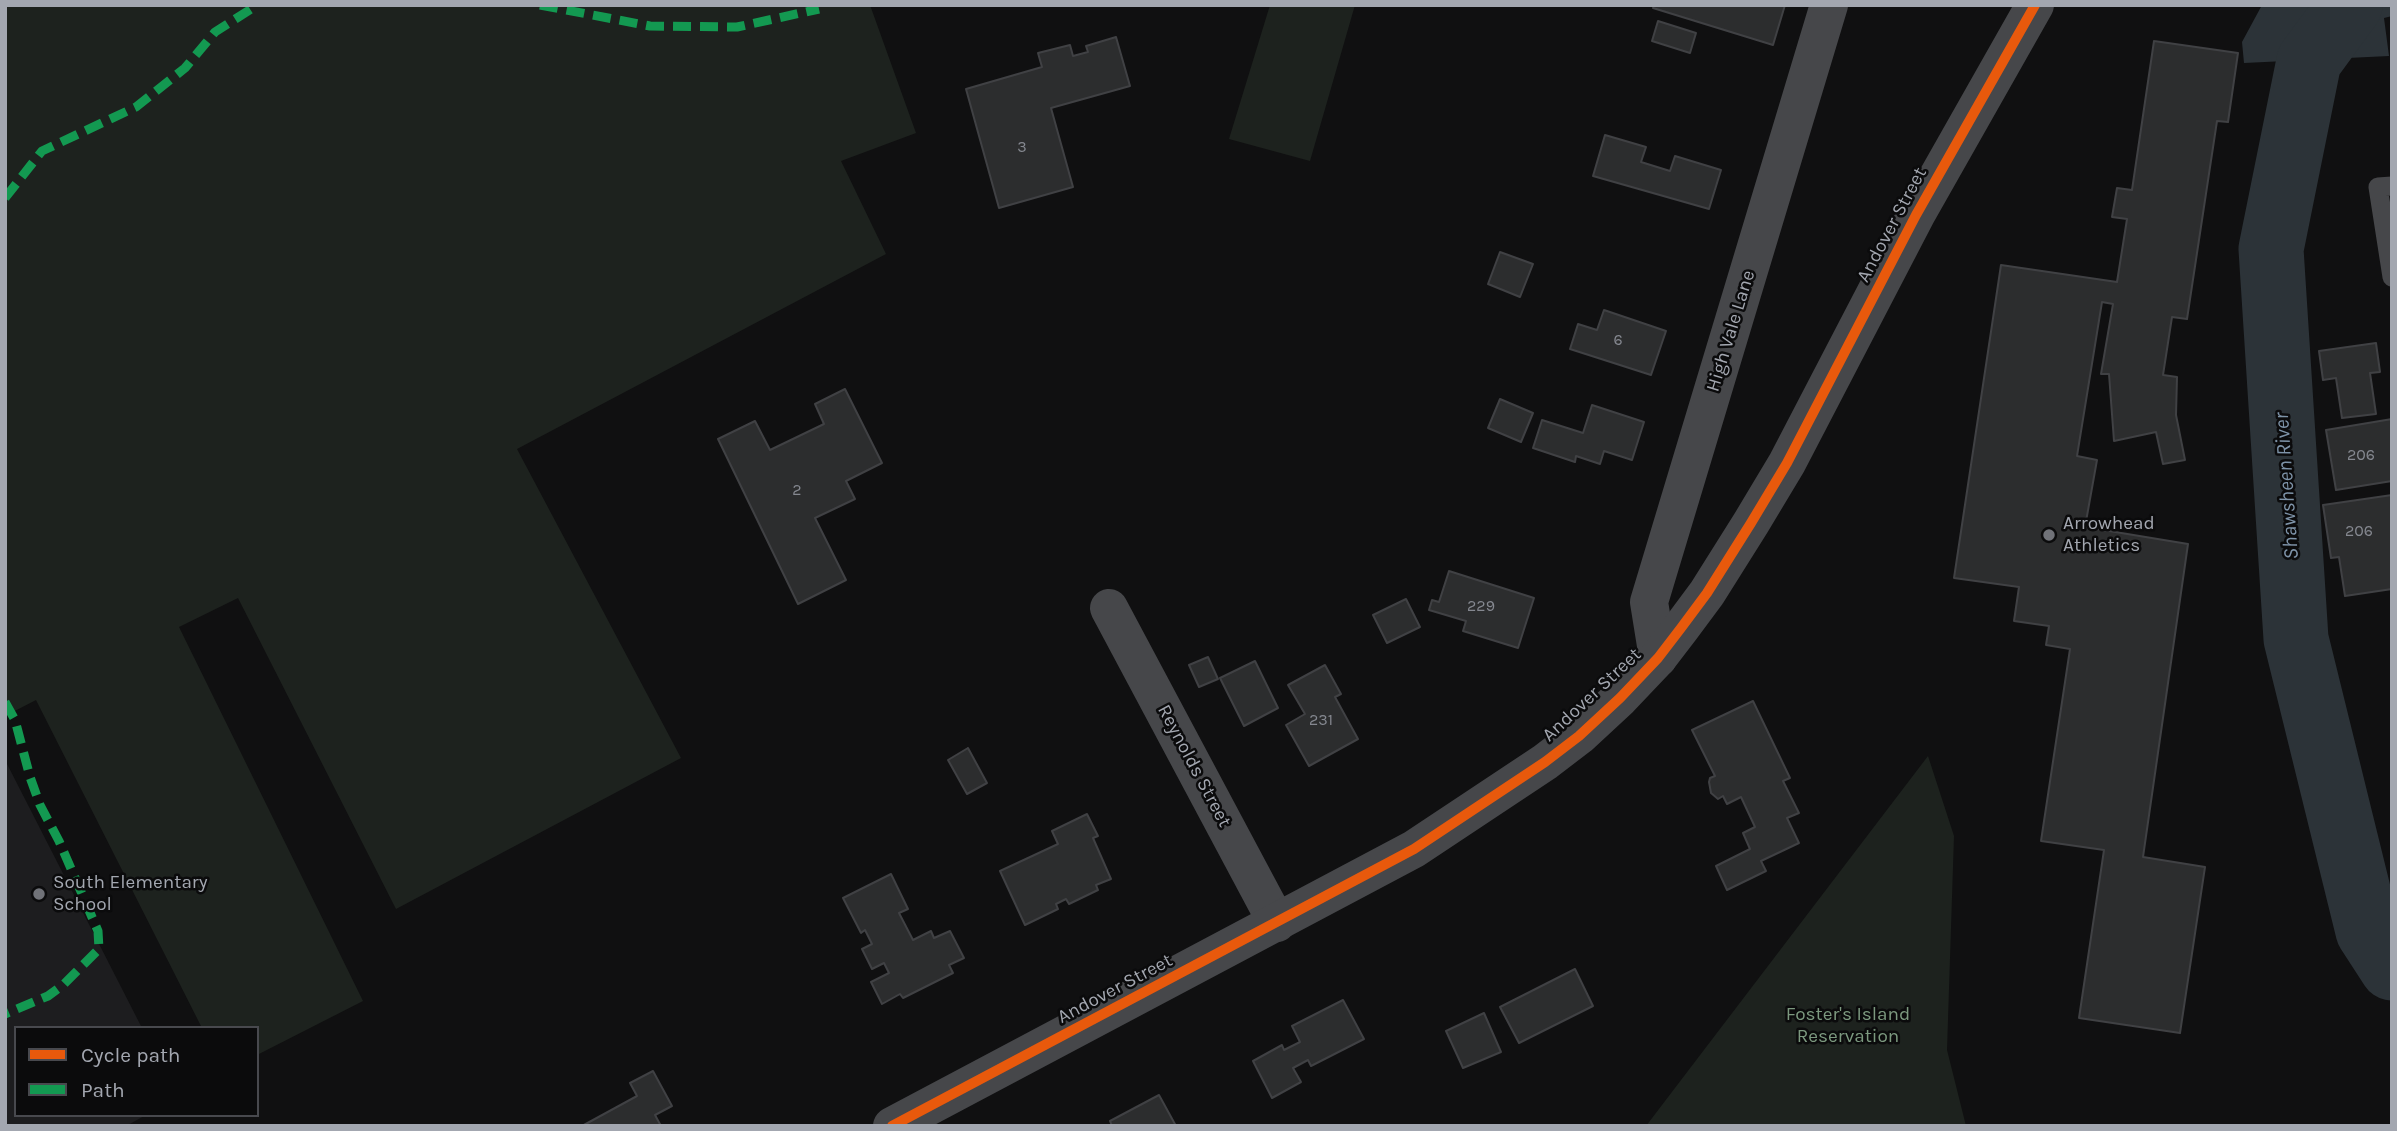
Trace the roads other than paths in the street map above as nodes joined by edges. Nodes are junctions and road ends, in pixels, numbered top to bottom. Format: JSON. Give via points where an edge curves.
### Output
{"nodes":[{"id":1,"x":1829,"y":5,"type":"edge"},
{"id":2,"x":2035,"y":5,"type":"edge"},
{"id":3,"x":2392,"y":186,"type":"edge"},
{"id":4,"x":2392,"y":277,"type":"edge"},
{"id":5,"x":1109,"y":608,"type":"dead end"},
{"id":6,"x":1658,"y":658,"type":"junction"},
{"id":7,"x":1277,"y":923,"type":"junction"},
{"id":8,"x":892,"y":1126,"type":"edge"}],
"edges":[{"from":1,"to":6,"type":"street","name":"High Vale Lane","via":[[1649,602]]},
{"from":2,"to":6,"type":"street","name":"Andover Street","via":[[1916,215],[1787,463],[1707,593]]},
{"from":3,"to":4,"type":"lane","via":[[2378,187]]},
{"from":5,"to":7,"type":"street","name":"Reynolds Street"},
{"from":6,"to":7,"type":"street","name":"Andover Street","via":[[1579,736],[1534,769],[1414,849]]},
{"from":7,"to":8,"type":"street","name":"Andover Street"}]}
